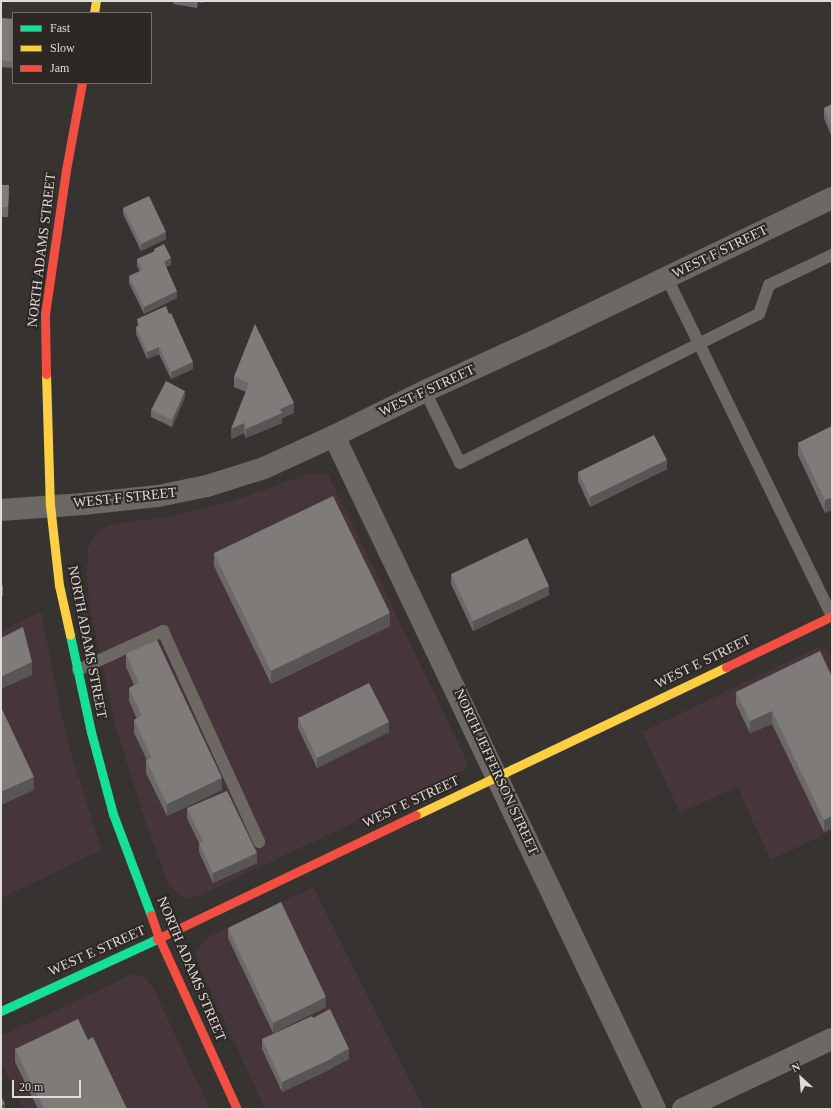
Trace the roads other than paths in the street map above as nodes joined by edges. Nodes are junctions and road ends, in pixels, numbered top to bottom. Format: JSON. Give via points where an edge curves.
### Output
{"nodes":[{"id":1,"x":96,"y":1,"type":"edge"},
{"id":2,"x":94,"y":12,"type":"edge"},
{"id":3,"x":82,"y":84,"type":"edge"},
{"id":4,"x":832,"y":198,"type":"edge"},
{"id":5,"x":832,"y":255,"type":"edge"},
{"id":6,"x":667,"y":278,"type":"junction"},
{"id":7,"x":699,"y":343,"type":"junction"},
{"id":8,"x":425,"y":391,"type":"junction"},
{"id":9,"x":334,"y":436,"type":"junction"},
{"id":10,"x":50,"y":505,"type":"junction"},
{"id":11,"x":1,"y":510,"type":"edge"},
{"id":12,"x":832,"y":616,"type":"edge"},
{"id":13,"x":78,"y":670,"type":"junction"},
{"id":14,"x":498,"y":776,"type":"junction"},
{"id":15,"x":260,"y":842,"type":"dead end"},
{"id":16,"x":159,"y":938,"type":"junction"},
{"id":17,"x":1,"y":1011,"type":"edge"},
{"id":18,"x":832,"y":1039,"type":"edge"},
{"id":19,"x":238,"y":1109,"type":"edge"},
{"id":20,"x":655,"y":1109,"type":"edge"},
{"id":21,"x":682,"y":1109,"type":"edge"}],
"edges":[{"from":1,"to":2,"type":"street"},
{"from":3,"to":10,"type":"street","name":"NORTH ADAMS STREET","via":[[45,314],[46,429]]},
{"from":4,"to":6,"type":"street","name":"WEST F STREET"},
{"from":5,"to":7,"type":"lane","via":[[769,285],[759,314]]},
{"from":6,"to":7,"type":"lane"},
{"from":6,"to":8,"type":"street","name":"WEST F STREET"},
{"from":7,"to":8,"type":"lane","via":[[460,463]]},
{"from":7,"to":12,"type":"lane"},
{"from":8,"to":9,"type":"street","name":"WEST F STREET"},
{"from":9,"to":10,"type":"street","name":"WEST F STREET","via":[[264,468],[207,486],[136,499]]},
{"from":9,"to":14,"type":"street","name":"NORTH JEFFERSON STREET"},
{"from":10,"to":11,"type":"street","name":"WEST F STREET"},
{"from":10,"to":13,"type":"street","name":"NORTH ADAMS STREET","via":[[59,585]]},
{"from":12,"to":14,"type":"street","name":"WEST E STREET"},
{"from":13,"to":15,"type":"lane","via":[[163,630]]},
{"from":13,"to":16,"type":"street","name":"NORTH ADAMS STREET","via":[[91,732],[113,814]]},
{"from":14,"to":16,"type":"street","name":"WEST E STREET"},
{"from":14,"to":20,"type":"street","name":"NORTH JEFFERSON STREET"},
{"from":16,"to":17,"type":"street","name":"WEST E STREET"},
{"from":16,"to":19,"type":"street","name":"NORTH ADAMS STREET"},
{"from":18,"to":21,"type":"street"}]}
